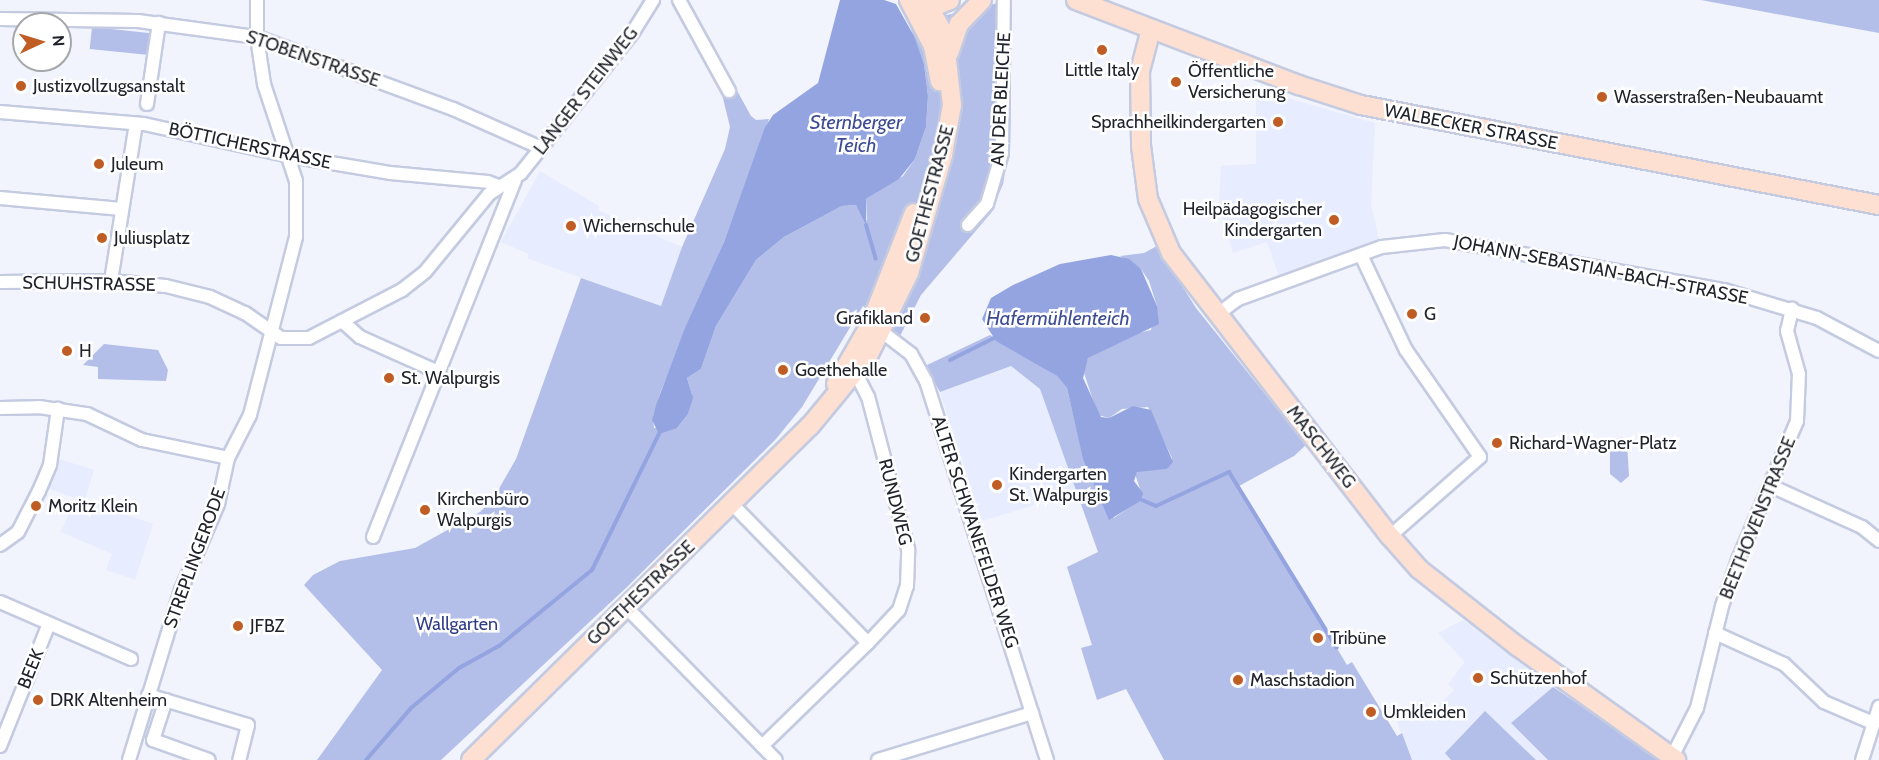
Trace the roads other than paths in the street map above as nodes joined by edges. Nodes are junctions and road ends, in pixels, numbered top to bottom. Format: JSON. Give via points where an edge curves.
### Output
{"nodes":[{"id":1,"x":257,"y":0,"type":"edge"},
{"id":2,"x":653,"y":0,"type":"edge"},
{"id":3,"x":679,"y":0,"type":"edge"},
{"id":4,"x":950,"y":0,"type":"edge"},
{"id":5,"x":982,"y":0,"type":"edge"},
{"id":6,"x":1004,"y":0,"type":"edge"},
{"id":7,"x":1076,"y":0,"type":"edge"},
{"id":8,"x":921,"y":5,"type":"edge"},
{"id":9,"x":1111,"y":6,"type":"edge"},
{"id":10,"x":0,"y":19,"type":"edge"},
{"id":11,"x":159,"y":23,"type":"junction"},
{"id":12,"x":1151,"y":28,"type":"junction"},
{"id":13,"x":257,"y":37,"type":"junction"},
{"id":14,"x":949,"y":53,"type":"junction"},
{"id":15,"x":729,"y":91,"type":"dead end"},
{"id":16,"x":147,"y":105,"type":"dead end"},
{"id":17,"x":0,"y":112,"type":"edge"},
{"id":18,"x":136,"y":124,"type":"junction"},
{"id":19,"x":541,"y":148,"type":"junction"},
{"id":20,"x":290,"y":156,"type":"junction"},
{"id":21,"x":515,"y":180,"type":"junction"},
{"id":22,"x":498,"y":186,"type":"junction"},
{"id":23,"x":0,"y":198,"type":"edge"},
{"id":24,"x":1879,"y":205,"type":"edge"},
{"id":25,"x":122,"y":209,"type":"junction"},
{"id":26,"x":968,"y":225,"type":"dead end"},
{"id":27,"x":1361,"y":255,"type":"junction"},
{"id":28,"x":111,"y":281,"type":"junction"},
{"id":29,"x":0,"y":282,"type":"edge"},
{"id":30,"x":1792,"y":309,"type":"junction"},
{"id":31,"x":1218,"y":314,"type":"junction"},
{"id":32,"x":342,"y":321,"type":"junction"},
{"id":33,"x":876,"y":328,"type":"junction"},
{"id":34,"x":274,"y":334,"type":"junction"},
{"id":35,"x":1879,"y":351,"type":"edge"},
{"id":36,"x":438,"y":372,"type":"junction"},
{"id":37,"x":856,"y":373,"type":"junction"},
{"id":38,"x":0,"y":408,"type":"edge"},
{"id":39,"x":58,"y":409,"type":"junction"},
{"id":40,"x":810,"y":426,"type":"junction"},
{"id":41,"x":228,"y":458,"type":"junction"},
{"id":42,"x":1771,"y":486,"type":"junction"},
{"id":43,"x":732,"y":504,"type":"junction"},
{"id":44,"x":1390,"y":536,"type":"junction"},
{"id":45,"x":373,"y":537,"type":"dead end"},
{"id":46,"x":1879,"y":541,"type":"edge"},
{"id":47,"x":0,"y":545,"type":"edge"},
{"id":48,"x":0,"y":602,"type":"edge"},
{"id":49,"x":626,"y":607,"type":"junction"},
{"id":50,"x":48,"y":626,"type":"junction"},
{"id":51,"x":1715,"y":633,"type":"junction"},
{"id":52,"x":868,"y":643,"type":"junction"},
{"id":53,"x":131,"y":659,"type":"dead end"},
{"id":54,"x":148,"y":695,"type":"junction"},
{"id":55,"x":166,"y":700,"type":"junction"},
{"id":56,"x":1879,"y":707,"type":"edge"},
{"id":57,"x":1032,"y":713,"type":"junction"},
{"id":58,"x":1873,"y":723,"type":"junction"},
{"id":59,"x":0,"y":746,"type":"edge"},
{"id":60,"x":762,"y":746,"type":"junction"},
{"id":61,"x":1674,"y":758,"type":"edge"},
{"id":62,"x":129,"y":760,"type":"edge"},
{"id":63,"x":209,"y":760,"type":"edge"},
{"id":64,"x":240,"y":760,"type":"edge"},
{"id":65,"x":471,"y":760,"type":"edge"},
{"id":66,"x":776,"y":760,"type":"edge"},
{"id":67,"x":878,"y":760,"type":"edge"},
{"id":68,"x":1047,"y":760,"type":"edge"},
{"id":69,"x":1862,"y":760,"type":"edge"}],
"edges":[{"from":1,"to":13,"type":"street","name":"STREPLINGERODE"},
{"from":2,"to":19,"type":"street","name":"LANGER STEINWEG","via":[[633,32]]},
{"from":3,"to":15,"type":"street"},
{"from":4,"to":8,"type":"main road"},
{"from":5,"to":14,"type":"main road","via":[[959,24]]},
{"from":6,"to":26,"type":"street","name":"AN DER BLEICHE","via":[[1002,153],[991,196]]},
{"from":7,"to":9,"type":"main road","name":"WALBECKER STRASSE"},
{"from":8,"to":14,"type":"main road","name":"GOETHESTRASSE"},
{"from":8,"to":33,"type":"main road","name":"GOETHESTRASSE","via":[[938,63],[941,116],[919,201]]},
{"from":9,"to":12,"type":"main road","name":"WALBECKER STRASSE"},
{"from":10,"to":11,"type":"street","name":"STOBENSTRASSE"},
{"from":11,"to":13,"type":"street","name":"STOBENSTRASSE"},
{"from":11,"to":16,"type":"street"},
{"from":12,"to":24,"type":"main road","name":"WALBECKER STRASSE","via":[[1361,105]]},
{"from":12,"to":31,"type":"main road","name":"MASCHWEG","via":[[1142,57],[1139,95],[1148,199],[1164,242]]},
{"from":13,"to":19,"type":"street","name":"STOBENSTRASSE","via":[[453,109]]},
{"from":13,"to":20,"type":"street","name":"STREPLINGERODE","via":[[264,84]]},
{"from":14,"to":33,"type":"main road","name":"GOETHESTRASSE","via":[[952,105],[943,155],[909,273]]},
{"from":17,"to":18,"type":"street","name":"BÖTTICHERSTRASSE"},
{"from":18,"to":20,"type":"street","name":"BÖTTICHERSTRASSE","via":[[186,131]]},
{"from":18,"to":25,"type":"street"},
{"from":19,"to":21,"type":"street","name":"LANGER STEINWEG"},
{"from":20,"to":22,"type":"street","name":"BÖTTICHERSTRASSE"},
{"from":20,"to":34,"type":"street","name":"STREPLINGERODE","via":[[299,216]]},
{"from":21,"to":22,"type":"street"},
{"from":21,"to":36,"type":"street","name":"LANGER STEINWEG"},
{"from":22,"to":32,"type":"street","via":[[425,273],[402,290]]},
{"from":23,"to":25,"type":"street"},
{"from":25,"to":28,"type":"street"},
{"from":27,"to":30,"type":"street","name":"JOHANN-SEBASTIAN-BACH-STRASSE","via":[[1408,243],[1460,241],[1724,290]]},
{"from":27,"to":31,"type":"street","name":"JOHANN-SEBASTIAN-BACH-STRASSE","via":[[1238,299]]},
{"from":27,"to":44,"type":"street","via":[[1406,350],[1480,457]]},
{"from":28,"to":29,"type":"street","name":"SCHUHSTRASSE"},
{"from":28,"to":34,"type":"street","name":"SCHUHSTRASSE","via":[[166,286],[202,295],[245,313]]},
{"from":30,"to":35,"type":"street","name":"JOHANN-SEBASTIAN-BACH-STRASSE","via":[[1837,326]]},
{"from":30,"to":42,"type":"street","name":"BEETHOVENSTRASSE","via":[[1787,331],[1799,374],[1800,404]]},
{"from":31,"to":44,"type":"main road","name":"MASCHWEG"},
{"from":32,"to":34,"type":"street","via":[[300,341]]},
{"from":32,"to":36,"type":"street","via":[[360,337]]},
{"from":33,"to":37,"type":"main road","name":"GOETHESTRASSE"},
{"from":33,"to":40,"type":"main road","name":"GOETHESTRASSE"},
{"from":33,"to":57,"type":"street","name":"ALTER SCHWANEFELDER WEG","via":[[911,354],[926,381]]},
{"from":34,"to":41,"type":"street","name":"STREPLINGERODE","via":[[250,415]]},
{"from":36,"to":45,"type":"street","name":"LANGER STEINWEG"},
{"from":37,"to":40,"type":"main road","name":"GOETHESTRASSE"},
{"from":37,"to":52,"type":"street","name":"RUNDWEG","via":[[868,397],[908,549],[907,586],[899,610]]},
{"from":38,"to":39,"type":"street"},
{"from":39,"to":41,"type":"street","via":[[100,418],[151,443]]},
{"from":39,"to":47,"type":"street","via":[[50,465],[39,491],[18,532]]},
{"from":40,"to":43,"type":"main road","name":"GOETHESTRASSE"},
{"from":41,"to":54,"type":"street","name":"STREPLINGERODE","via":[[218,504],[188,570]]},
{"from":42,"to":46,"type":"street","via":[[1862,527]]},
{"from":42,"to":51,"type":"street","name":"BEETHOVENSTRASSE","via":[[1738,560]]},
{"from":43,"to":49,"type":"main road","name":"GOETHESTRASSE"},
{"from":43,"to":52,"type":"street"},
{"from":44,"to":61,"type":"main road","name":"MASCHWEG","via":[[1436,585]]},
{"from":48,"to":50,"type":"street"},
{"from":49,"to":60,"type":"street"},
{"from":49,"to":65,"type":"main road","name":"GOETHESTRASSE"},
{"from":50,"to":53,"type":"street"},
{"from":50,"to":59,"type":"street","name":"BEEK"},
{"from":51,"to":58,"type":"street","via":[[1784,664],[1824,702]]},
{"from":51,"to":61,"type":"street","name":"BEETHOVENSTRASSE","via":[[1697,708]]},
{"from":52,"to":60,"type":"street","name":"RUNDWEG"},
{"from":54,"to":55,"type":"street"},
{"from":54,"to":62,"type":"street","name":"STREPLINGERODE"},
{"from":55,"to":63,"type":"street","via":[[153,740]]},
{"from":55,"to":64,"type":"street","via":[[248,725]]},
{"from":56,"to":58,"type":"street"},
{"from":57,"to":67,"type":"street"},
{"from":57,"to":68,"type":"street","name":"ALTER SCHWANEFELDER WEG"},
{"from":58,"to":69,"type":"street"},
{"from":60,"to":66,"type":"street"}]}
